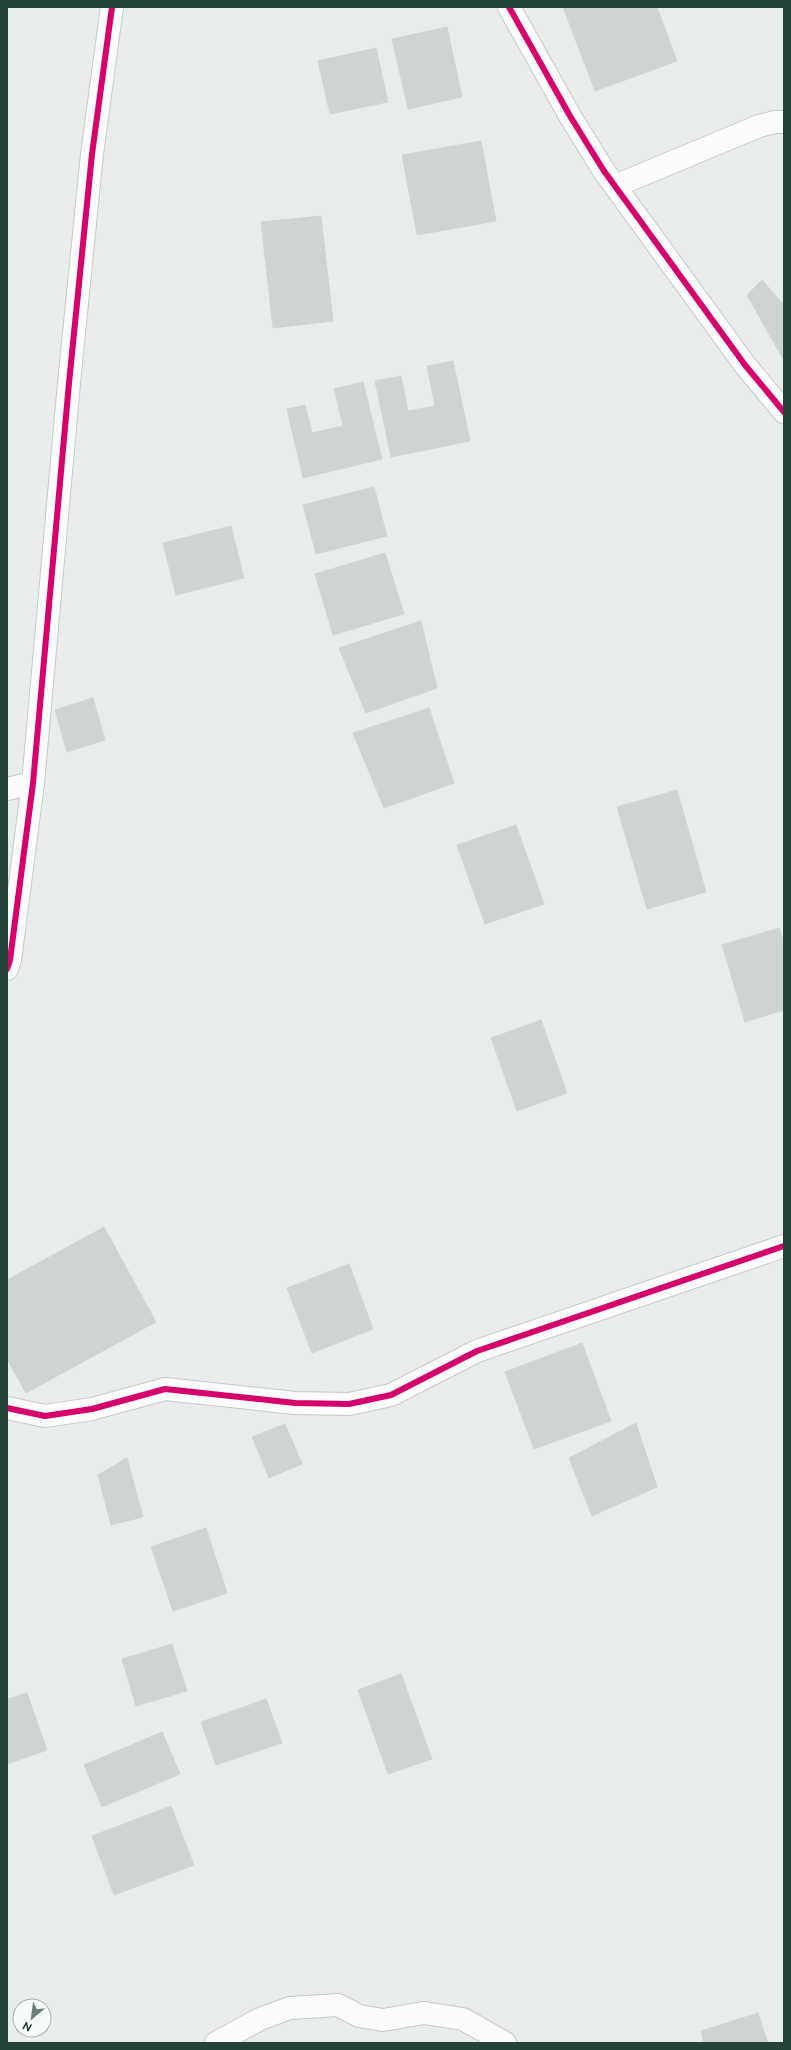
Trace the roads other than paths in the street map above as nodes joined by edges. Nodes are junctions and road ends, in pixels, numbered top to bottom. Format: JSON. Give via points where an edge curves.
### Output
{"nodes":[{"id":1,"x":112,"y":7,"type":"edge"},
{"id":2,"x":508,"y":7,"type":"edge"},
{"id":3,"x":784,"y":122,"type":"edge"},
{"id":4,"x":615,"y":186,"type":"junction"},
{"id":5,"x":784,"y":412,"type":"edge"},
{"id":6,"x":33,"y":783,"type":"junction"},
{"id":7,"x":7,"y":789,"type":"edge"},
{"id":8,"x":7,"y":969,"type":"edge"},
{"id":9,"x":784,"y":1246,"type":"edge"},
{"id":10,"x":7,"y":1408,"type":"edge"},
{"id":11,"x":216,"y":2043,"type":"edge"},
{"id":12,"x":505,"y":2043,"type":"edge"}],
"edges":[{"from":1,"to":6,"type":"street","via":[[92,154]]},
{"from":2,"to":4,"type":"street","via":[[570,116]]},
{"from":3,"to":4,"type":"street","via":[[759,126]]},
{"from":4,"to":5,"type":"street","via":[[745,365]]},
{"from":6,"to":7,"type":"street"},
{"from":6,"to":8,"type":"street"},
{"from":9,"to":10,"type":"street","via":[[477,1351],[391,1395],[349,1404],[296,1403],[165,1389],[92,1409],[45,1416]]},
{"from":11,"to":12,"type":"street","via":[[260,2019],[290,2008],[338,2005],[359,2016],[383,2020],[424,2013],[463,2019]]}]}
